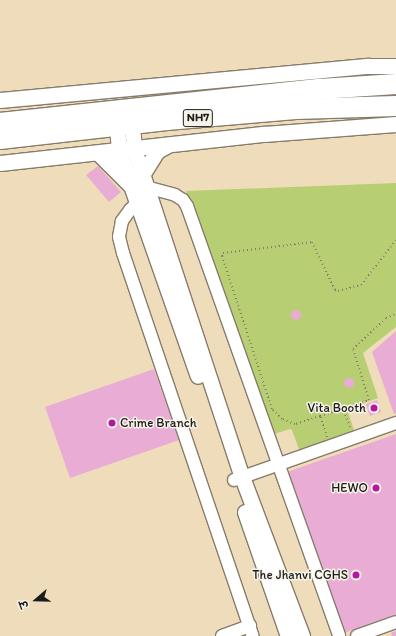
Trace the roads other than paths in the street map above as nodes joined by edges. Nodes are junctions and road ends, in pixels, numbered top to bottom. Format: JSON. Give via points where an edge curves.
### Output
{"nodes":[{"id":1,"x":396,"y":66,"type":"edge"},
{"id":2,"x":396,"y":84,"type":"edge"},
{"id":3,"x":0,"y":100,"type":"edge"},
{"id":4,"x":396,"y":106,"type":"edge"},
{"id":5,"x":124,"y":118,"type":"junction"},
{"id":6,"x":0,"y":123,"type":"edge"},
{"id":7,"x":396,"y":124,"type":"edge"},
{"id":8,"x":0,"y":139,"type":"edge"},
{"id":9,"x":171,"y":144,"type":"junction"},
{"id":10,"x":126,"y":150,"type":"junction"},
{"id":11,"x":98,"y":153,"type":"junction"},
{"id":12,"x":0,"y":162,"type":"edge"},
{"id":13,"x":140,"y":188,"type":"junction"},
{"id":14,"x":396,"y":423,"type":"edge"},
{"id":15,"x":277,"y":464,"type":"junction"},
{"id":16,"x":238,"y":478,"type":"junction"},
{"id":17,"x":396,"y":622,"type":"edge"},
{"id":18,"x":252,"y":631,"type":"edge"},
{"id":19,"x":222,"y":636,"type":"edge"},
{"id":20,"x":288,"y":636,"type":"edge"},
{"id":21,"x":302,"y":636,"type":"edge"},
{"id":22,"x":339,"y":636,"type":"edge"},
{"id":23,"x":357,"y":636,"type":"edge"}],
"edges":[{"from":1,"to":3,"type":"street","via":[[368,66]]},
{"from":2,"to":5,"type":"highway","number":"NH7","via":[[320,89]]},
{"from":4,"to":5,"type":"highway","number":"NH7"},
{"from":5,"to":6,"type":"highway","number":"NH7"},
{"from":5,"to":8,"type":"highway","number":"NH7"},
{"from":5,"to":10,"type":"street"},
{"from":7,"to":9,"type":"street"},
{"from":9,"to":10,"type":"street"},
{"from":9,"to":13,"type":"street","via":[[157,152]]},
{"from":10,"to":11,"type":"street"},
{"from":10,"to":13,"type":"street"},
{"from":11,"to":12,"type":"street"},
{"from":11,"to":13,"type":"street"},
{"from":13,"to":15,"type":"street","via":[[175,195],[187,206]]},
{"from":13,"to":16,"type":"street"},
{"from":13,"to":18,"type":"street","via":[[122,222],[119,237],[123,253]]},
{"from":14,"to":15,"type":"street"},
{"from":15,"to":16,"type":"street"},
{"from":15,"to":22,"type":"street"},
{"from":16,"to":20,"type":"street"},
{"from":16,"to":21,"type":"street"},
{"from":17,"to":23,"type":"street"},
{"from":18,"to":19,"type":"street"}]}
